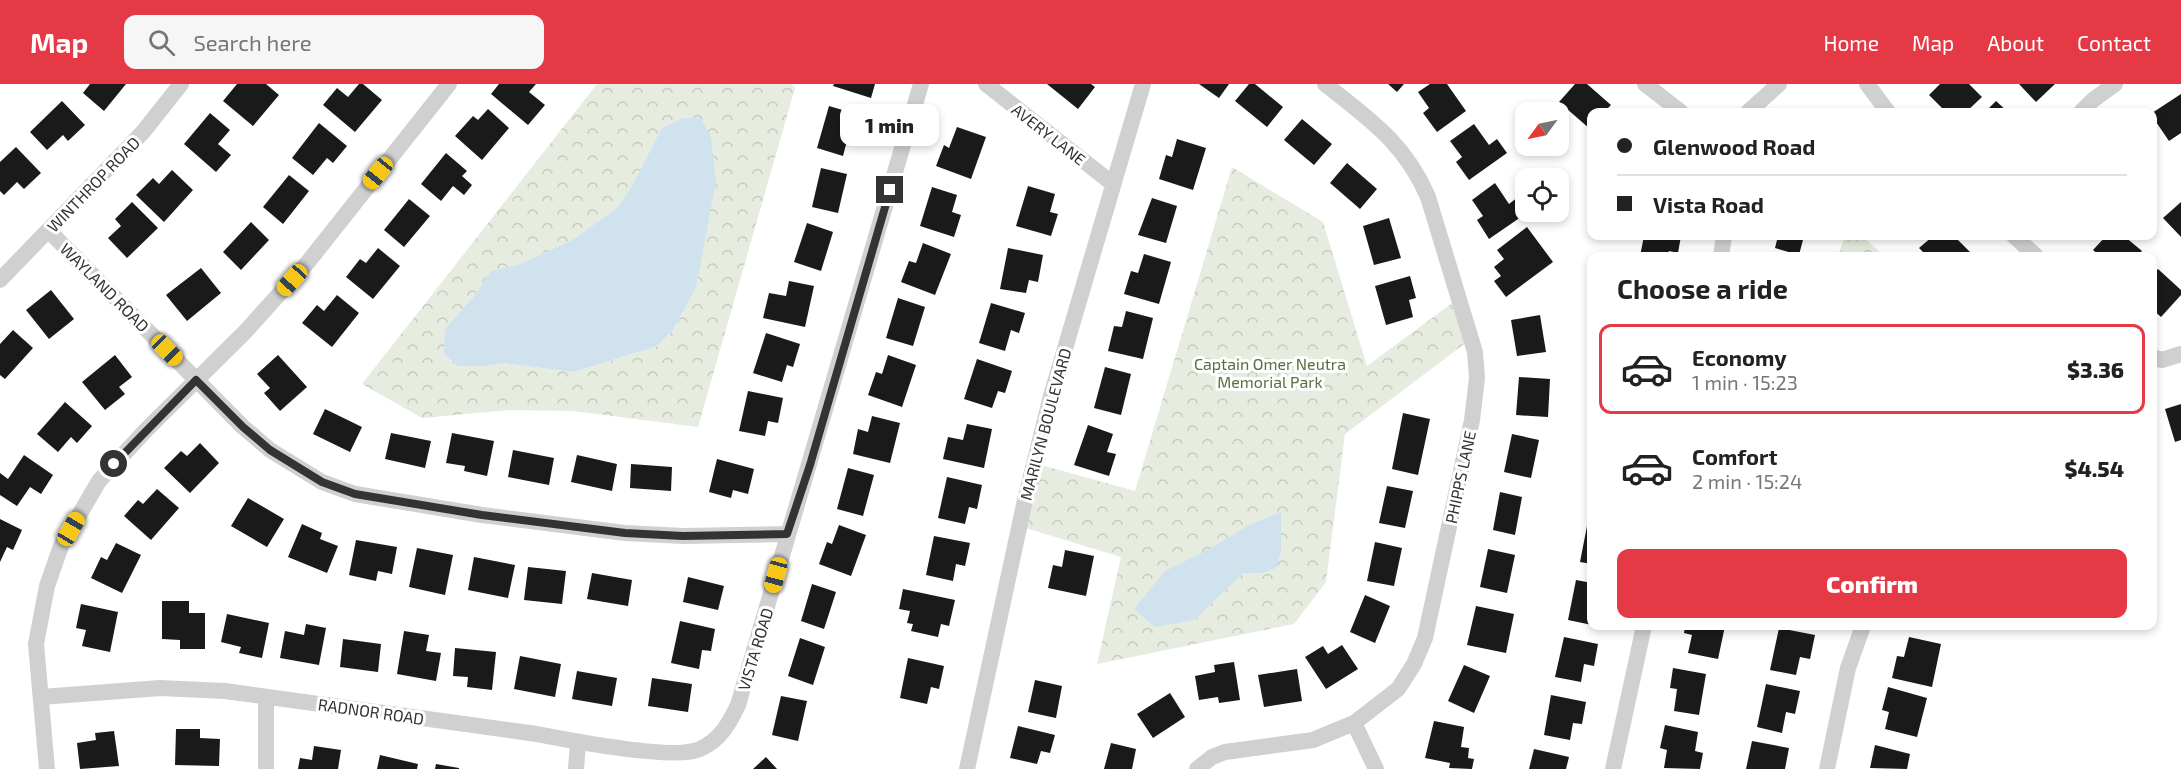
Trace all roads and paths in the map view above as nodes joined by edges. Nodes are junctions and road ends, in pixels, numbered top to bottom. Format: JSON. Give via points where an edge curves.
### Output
{"nodes":[{"id":1,"x":181,"y":84,"type":"edge"},
{"id":2,"x":449,"y":84,"type":"edge"},
{"id":3,"x":921,"y":84,"type":"edge"},
{"id":4,"x":986,"y":84,"type":"edge"},
{"id":5,"x":1143,"y":84,"type":"edge"},
{"id":6,"x":1325,"y":84,"type":"edge"},
{"id":7,"x":1645,"y":84,"type":"edge"},
{"id":8,"x":1779,"y":84,"type":"edge"},
{"id":9,"x":1867,"y":84,"type":"edge"},
{"id":10,"x":2115,"y":84,"type":"edge"},
{"id":11,"x":1676,"y":108,"type":"edge"},
{"id":12,"x":1752,"y":108,"type":"edge"},
{"id":13,"x":1885,"y":108,"type":"edge"},
{"id":14,"x":2085,"y":108,"type":"edge"},
{"id":15,"x":1113,"y":184,"type":"junction"},
{"id":16,"x":49,"y":231,"type":"junction"},
{"id":17,"x":2018,"y":240,"type":"edge"},
{"id":18,"x":2032,"y":252,"type":"edge"},
{"id":19,"x":0,"y":280,"type":"edge"},
{"id":20,"x":2181,"y":354,"type":"edge"},
{"id":21,"x":2157,"y":358,"type":"edge"},
{"id":22,"x":196,"y":380,"type":"junction"},
{"id":23,"x":787,"y":534,"type":"junction"},
{"id":24,"x":1643,"y":630,"type":"edge"},
{"id":25,"x":1862,"y":630,"type":"edge"},
{"id":26,"x":41,"y":697,"type":"junction"},
{"id":27,"x":266,"y":697,"type":"junction"},
{"id":28,"x":1354,"y":723,"type":"junction"},
{"id":29,"x":578,"y":742,"type":"junction"},
{"id":30,"x":699,"y":750,"type":"joint"},
{"id":31,"x":47,"y":769,"type":"edge"},
{"id":32,"x":267,"y":769,"type":"edge"},
{"id":33,"x":576,"y":769,"type":"edge"},
{"id":34,"x":967,"y":769,"type":"edge"},
{"id":35,"x":1197,"y":769,"type":"edge"},
{"id":36,"x":1376,"y":769,"type":"edge"},
{"id":37,"x":1613,"y":769,"type":"edge"},
{"id":38,"x":1827,"y":769,"type":"edge"}],
"edges":[{"from":1,"to":16,"type":"street","name":"WINTHROP ROAD","via":[[143,132]]},
{"from":2,"to":22,"type":"street","via":[[308,262]]},
{"from":3,"to":23,"type":"street","name":"VISTA ROAD"},
{"from":4,"to":15,"type":"street","name":"AVERY LANE"},
{"from":5,"to":15,"type":"street","name":"MARILYN BOULEVARD"},
{"from":6,"to":28,"type":"street","name":"PHIPPS LANE","via":[[1402,150],[1420,178],[1475,352],[1477,378],[1472,420],[1425,638],[1398,689]]},
{"from":7,"to":11,"type":"street"},
{"from":8,"to":12,"type":"street"},
{"from":9,"to":13,"type":"street"},
{"from":10,"to":14,"type":"street"},
{"from":15,"to":34,"type":"street","name":"MARILYN BOULEVARD","via":[[1027,491]]},
{"from":16,"to":19,"type":"street","name":"WINTHROP ROAD"},
{"from":16,"to":22,"type":"street","name":"WAYLAND ROAD"},
{"from":17,"to":18,"type":"street"},
{"from":20,"to":21,"type":"street"},
{"from":22,"to":23,"type":"street","name":"WAYLAND ROAD","via":[[270,450],[322,482],[355,494],[625,533]]},
{"from":22,"to":26,"type":"street","via":[[99,481],[62,546],[38,626]]},
{"from":23,"to":30,"type":"street","name":"VISTA ROAD","via":[[738,705],[728,727]]},
{"from":24,"to":37,"type":"street"},
{"from":25,"to":38,"type":"street","via":[[1848,668]]},
{"from":26,"to":27,"type":"street","name":"RADNOR ROAD","via":[[160,688]]},
{"from":26,"to":31,"type":"street"},
{"from":27,"to":29,"type":"street","name":"RADNOR ROAD"},
{"from":27,"to":32,"type":"street"},
{"from":28,"to":35,"type":"street","name":"PHIPPS LANE","via":[[1313,740],[1225,752]]},
{"from":28,"to":36,"type":"street"},
{"from":29,"to":30,"type":"street","name":"RADNOR ROAD","via":[[677,754]]},
{"from":29,"to":33,"type":"street"}]}
